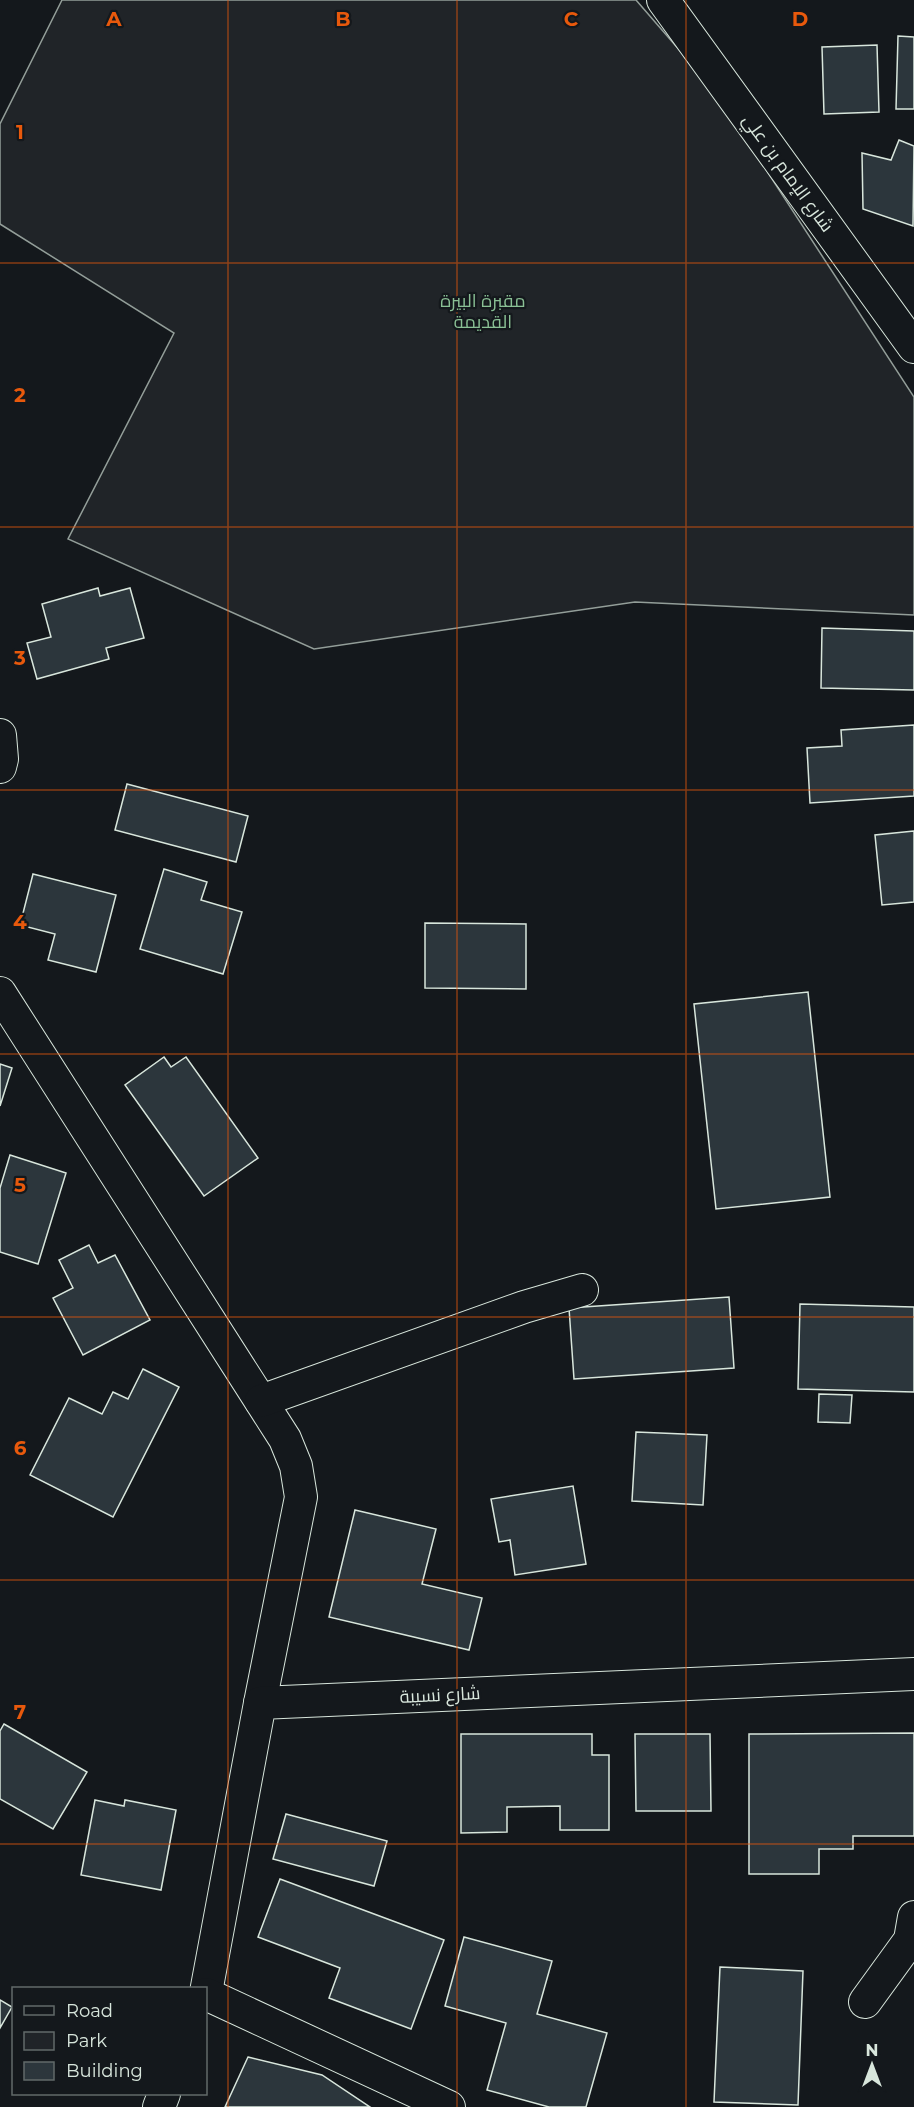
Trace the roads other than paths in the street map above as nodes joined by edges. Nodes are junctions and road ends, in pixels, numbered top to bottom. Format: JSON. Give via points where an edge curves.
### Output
{"nodes":[{"id":1,"x":663,"y":0,"type":"edge"},
{"id":2,"x":914,"y":346,"type":"edge"},
{"id":3,"x":0,"y":735,"type":"edge"},
{"id":4,"x":0,"y":767,"type":"edge"},
{"id":5,"x":0,"y":993,"type":"edge"},
{"id":6,"x":582,"y":1290,"type":"dead end"},
{"id":7,"x":261,"y":1401,"type":"junction"},
{"id":8,"x":914,"y":1674,"type":"edge"},
{"id":9,"x":260,"y":1703,"type":"junction"},
{"id":10,"x":914,"y":1917,"type":"edge"},
{"id":11,"x":207,"y":1988,"type":"edge"},
{"id":12,"x":207,"y":1993,"type":"edge"},
{"id":13,"x":865,"y":2002,"type":"dead end"},
{"id":14,"x":449,"y":2107,"type":"edge"}],
"edges":[{"from":1,"to":2,"type":"street","name":"شارع الإمام بن علي"},
{"from":3,"to":4,"type":"street"},
{"from":5,"to":7,"type":"street"},
{"from":6,"to":7,"type":"street"},
{"from":7,"to":9,"type":"street","via":[[285,1438],[296,1466],[301,1497]]},
{"from":8,"to":9,"type":"street","name":"شارع نسيبة"},
{"from":9,"to":11,"type":"street"},
{"from":10,"to":13,"type":"street","via":[[910,1940]]},
{"from":12,"to":14,"type":"street"}]}
